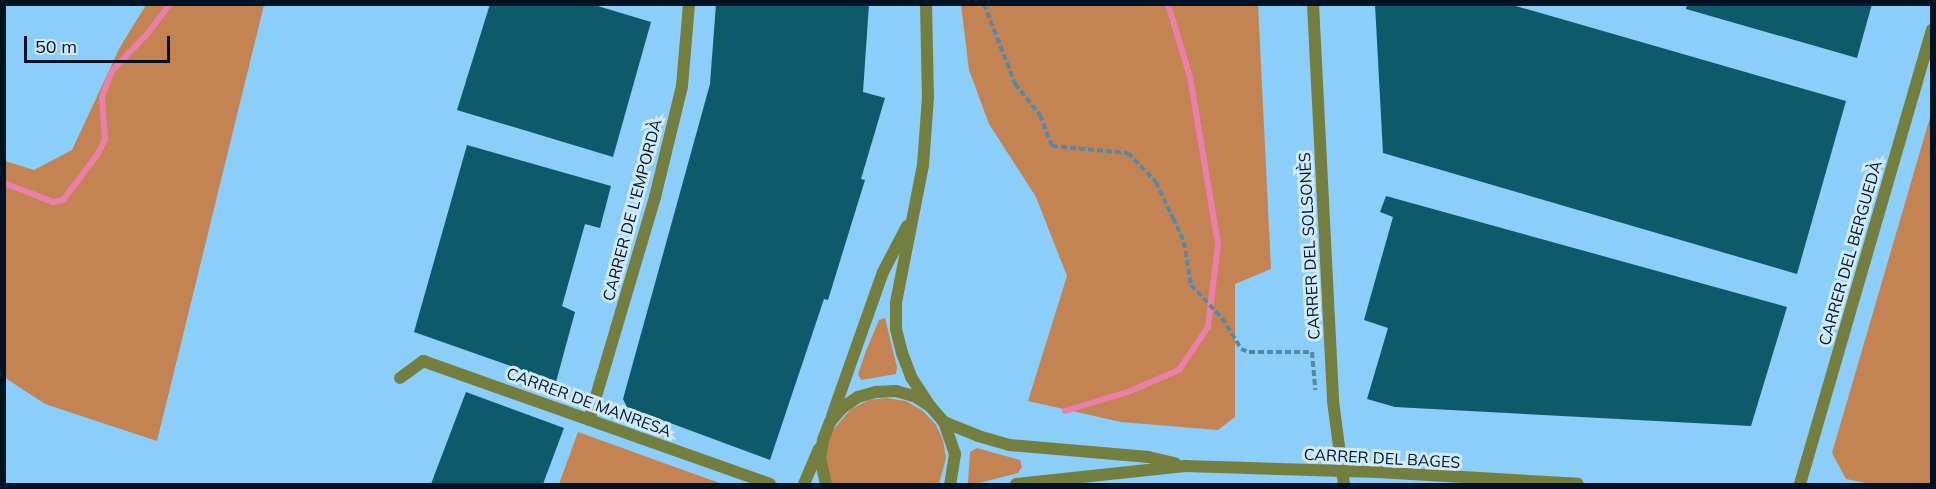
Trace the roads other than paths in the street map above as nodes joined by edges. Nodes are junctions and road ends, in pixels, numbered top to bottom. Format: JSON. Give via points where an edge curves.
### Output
{"nodes":[{"id":1,"x":689,"y":4,"type":"edge"},
{"id":2,"x":926,"y":4,"type":"edge"},
{"id":3,"x":1313,"y":4,"type":"edge"},
{"id":4,"x":1932,"y":30,"type":"edge"},
{"id":5,"x":916,"y":208,"type":"junction"},
{"id":6,"x":400,"y":378,"type":"dead end"},
{"id":7,"x":930,"y":406,"type":"junction"},
{"id":8,"x":589,"y":420,"type":"junction"},
{"id":9,"x":830,"y":422,"type":"junction"},
{"id":10,"x":944,"y":422,"type":"junction"},
{"id":11,"x":823,"y":440,"type":"junction"},
{"id":12,"x":1185,"y":466,"type":"junction"},
{"id":13,"x":1343,"y":478,"type":"edge"},
{"id":14,"x":770,"y":484,"type":"edge"},
{"id":15,"x":804,"y":484,"type":"edge"},
{"id":16,"x":826,"y":484,"type":"edge"},
{"id":17,"x":950,"y":484,"type":"edge"},
{"id":18,"x":1016,"y":484,"type":"edge"},
{"id":19,"x":1578,"y":484,"type":"edge"},
{"id":20,"x":1800,"y":484,"type":"edge"}],
"edges":[{"from":1,"to":8,"type":"street","name":"CARRER DE L'EMPORDÀ","via":[[682,86],[655,197]]},
{"from":2,"to":5,"type":"street","via":[[928,97]]},
{"from":3,"to":13,"type":"street","name":"CARRER DEL SOLSONÈS","via":[[1333,401]]},
{"from":4,"to":20,"type":"street","name":"CARRER DEL BERGUEDÀ"},
{"from":5,"to":7,"type":"street","via":[[898,286],[897,329],[911,377]]},
{"from":5,"to":9,"type":"street","via":[[883,272]]},
{"from":6,"to":8,"type":"street","name":"CARRER DE MANRESA","via":[[423,361]]},
{"from":7,"to":9,"type":"street","via":[[896,391],[876,392],[858,397]]},
{"from":7,"to":10,"type":"street"},
{"from":8,"to":14,"type":"street","name":"CARRER DE MANRESA"},
{"from":9,"to":11,"type":"street"},
{"from":10,"to":12,"type":"street","name":"CARRER DEL BAGES","via":[[1010,445],[1148,457]]},
{"from":10,"to":17,"type":"street","via":[[955,454]]},
{"from":11,"to":15,"type":"street"},
{"from":11,"to":16,"type":"street","via":[[820,459]]},
{"from":12,"to":13,"type":"street","name":"CARRER DEL BAGES"},
{"from":12,"to":18,"type":"street","name":"CARRER DEL BAGES"},
{"from":13,"to":19,"type":"street","name":"CARRER DEL BAGES"}]}
